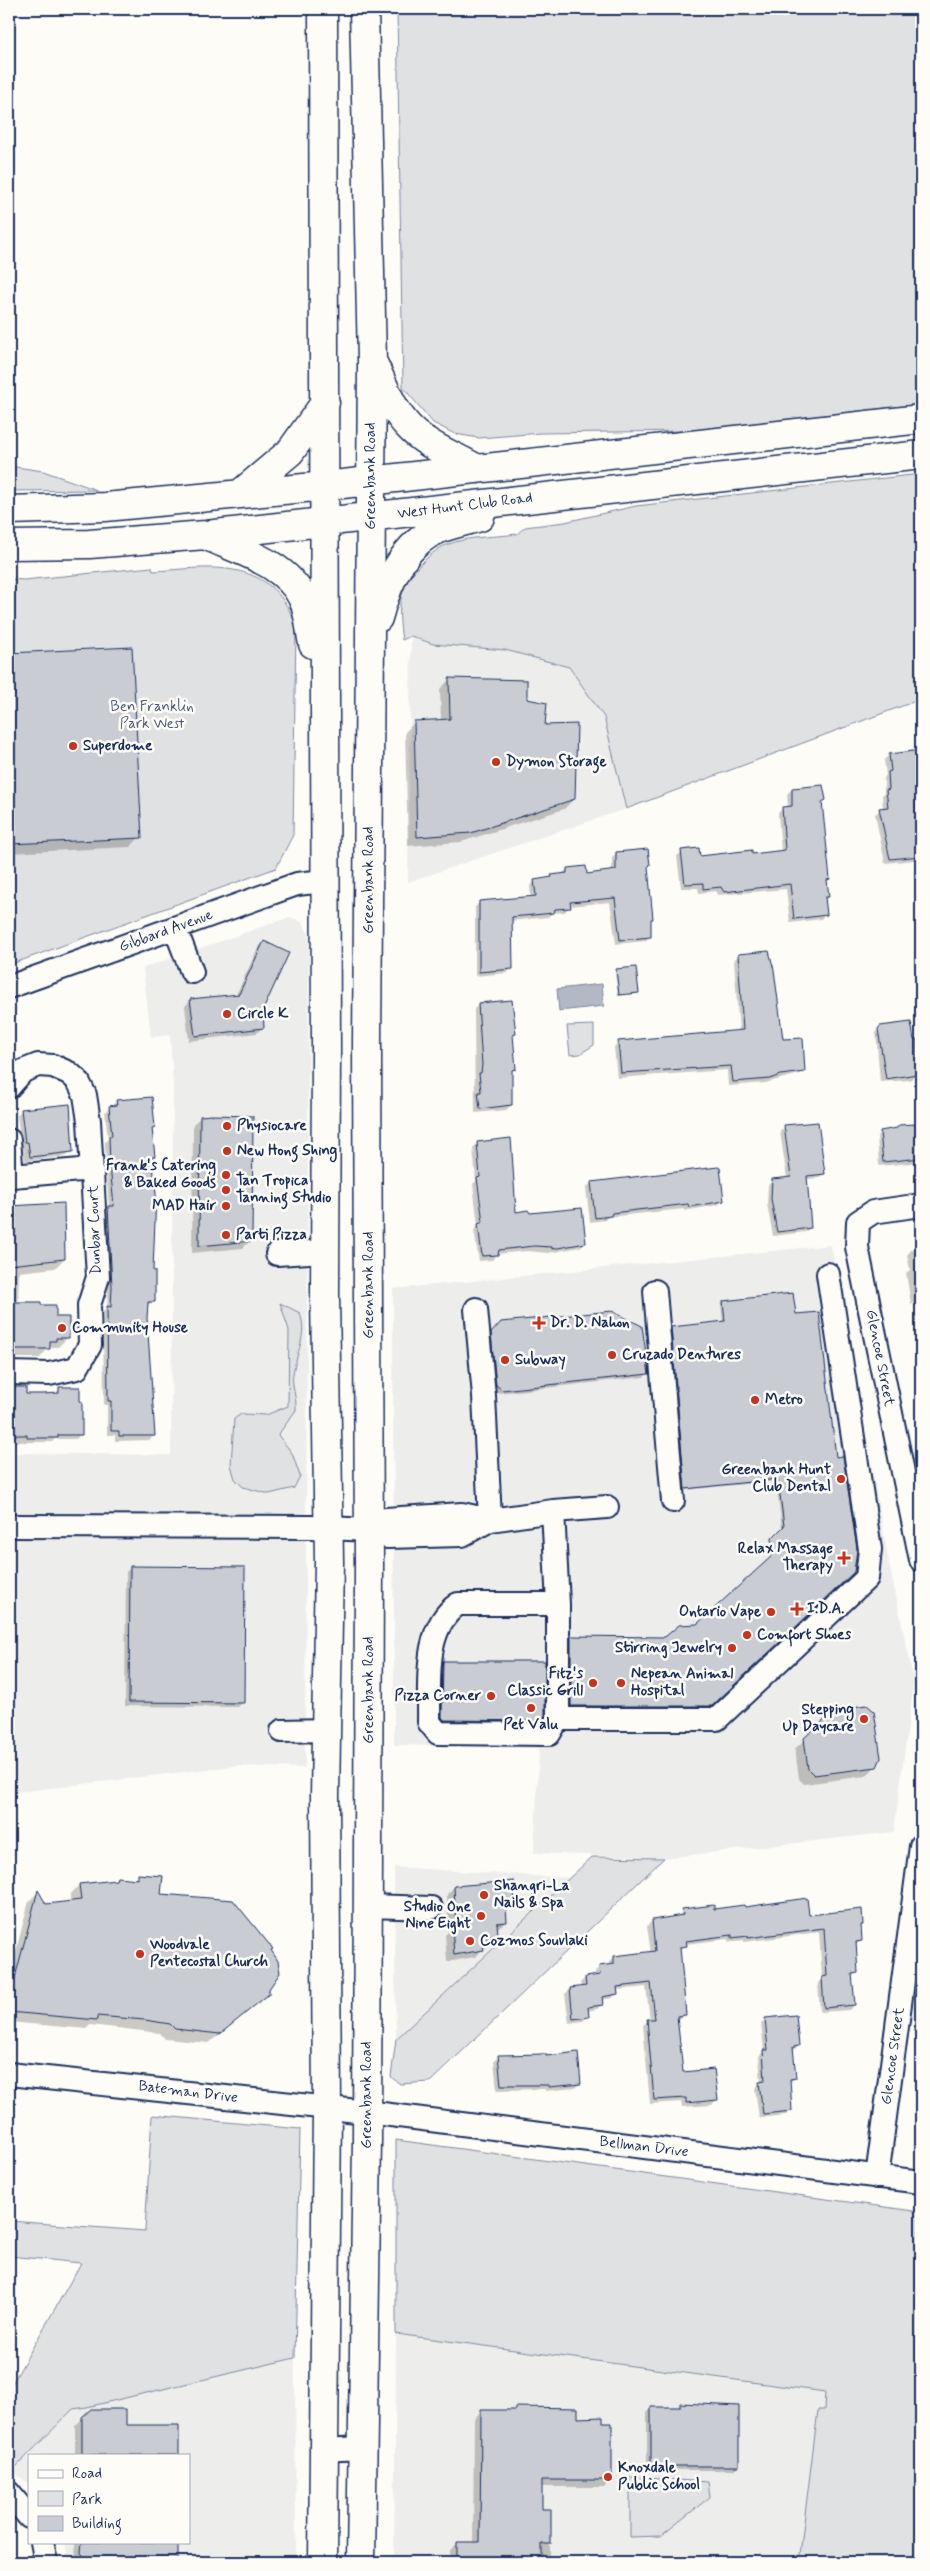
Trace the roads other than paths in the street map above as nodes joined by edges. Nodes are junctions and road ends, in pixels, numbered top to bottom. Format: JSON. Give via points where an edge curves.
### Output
{"nodes":[{"id":1,"x":323,"y":9,"type":"edge"},
{"id":2,"x":364,"y":9,"type":"edge"},
{"id":3,"x":372,"y":361,"type":"junction"},
{"id":4,"x":325,"y":403,"type":"junction"},
{"id":5,"x":921,"y":419,"type":"edge"},
{"id":6,"x":921,"y":455,"type":"edge"},
{"id":7,"x":477,"y":469,"type":"junction"},
{"id":8,"x":371,"y":480,"type":"junction"},
{"id":9,"x":325,"y":486,"type":"junction"},
{"id":10,"x":240,"y":494,"type":"junction"},
{"id":11,"x":556,"y":495,"type":"junction"},
{"id":12,"x":9,"y":510,"type":"edge"},
{"id":13,"x":371,"y":517,"type":"junction"},
{"id":14,"x":325,"y":522,"type":"junction"},
{"id":15,"x":206,"y":535,"type":"junction"},
{"id":16,"x":9,"y":545,"type":"edge"},
{"id":17,"x":371,"y":646,"type":"junction"},
{"id":18,"x":325,"y":703,"type":"junction"},
{"id":19,"x":324,"y":881,"type":"junction"},
{"id":20,"x":175,"y":928,"type":"junction"},
{"id":21,"x":192,"y":972,"type":"dead end"},
{"id":22,"x":9,"y":987,"type":"edge"},
{"id":23,"x":367,"y":1045,"type":"junction"},
{"id":24,"x":326,"y":1051,"type":"junction"},
{"id":25,"x":9,"y":1087,"type":"edge"},
{"id":26,"x":9,"y":1140,"type":"edge"},
{"id":27,"x":92,"y":1169,"type":"junction"},
{"id":28,"x":921,"y":1205,"type":"edge"},
{"id":29,"x":325,"y":1252,"type":"junction"},
{"id":30,"x":276,"y":1254,"type":"dead end"},
{"id":31,"x":828,"y":1274,"type":"dead end"},
{"id":32,"x":655,"y":1291,"type":"dead end"},
{"id":33,"x":476,"y":1309,"type":"dead end"},
{"id":34,"x":9,"y":1373,"type":"edge"},
{"id":35,"x":673,"y":1501,"type":"dead end"},
{"id":36,"x":607,"y":1507,"type":"dead end"},
{"id":37,"x":553,"y":1511,"type":"junction"},
{"id":38,"x":490,"y":1520,"type":"junction"},
{"id":39,"x":9,"y":1526,"type":"edge"},
{"id":40,"x":329,"y":1528,"type":"junction"},
{"id":41,"x":368,"y":1530,"type":"junction"},
{"id":42,"x":921,"y":1560,"type":"edge"},
{"id":43,"x":558,"y":1604,"type":"junction"},
{"id":44,"x":558,"y":1719,"type":"junction"},
{"id":45,"x":326,"y":1730,"type":"junction"},
{"id":46,"x":282,"y":1731,"type":"dead end"},
{"id":47,"x":921,"y":1846,"type":"edge"},
{"id":48,"x":368,"y":1906,"type":"junction"},
{"id":49,"x":431,"y":1908,"type":"dead end"},
{"id":50,"x":9,"y":2074,"type":"edge"},
{"id":51,"x":326,"y":2108,"type":"junction"},
{"id":52,"x":367,"y":2112,"type":"junction"},
{"id":53,"x":877,"y":2177,"type":"junction"},
{"id":54,"x":921,"y":2182,"type":"edge"},
{"id":55,"x":361,"y":2448,"type":"junction"},
{"id":56,"x":323,"y":2450,"type":"junction"},
{"id":57,"x":9,"y":2493,"type":"edge"},
{"id":58,"x":28,"y":2517,"type":"edge"},
{"id":59,"x":42,"y":2544,"type":"edge"},
{"id":60,"x":46,"y":2562,"type":"edge"},
{"id":61,"x":323,"y":2562,"type":"edge"},
{"id":62,"x":361,"y":2562,"type":"edge"}],
"edges":[{"from":1,"to":4,"type":"main road"},
{"from":2,"to":3,"type":"main road","name":"Greenbank Road"},
{"from":3,"to":7,"type":"main road","via":[[395,409],[408,427]]},
{"from":3,"to":8,"type":"main road","name":"Greenbank Road"},
{"from":4,"to":9,"type":"main road"},
{"from":4,"to":10,"type":"main road","via":[[290,452]]},
{"from":5,"to":7,"type":"main road"},
{"from":6,"to":11,"type":"main road","name":"West Hunt Club Road"},
{"from":7,"to":8,"type":"main road"},
{"from":8,"to":9,"type":"main road"},
{"from":8,"to":13,"type":"main road","name":"Greenbank Road"},
{"from":9,"to":10,"type":"main road"},
{"from":9,"to":14,"type":"main road"},
{"from":10,"to":12,"type":"main road","via":[[105,507]]},
{"from":11,"to":13,"type":"main road","name":"West Hunt Club Road"},
{"from":11,"to":17,"type":"main road","via":[[438,530],[420,541],[406,554],[384,595]]},
{"from":13,"to":14,"type":"main road","name":"West Hunt Club Road"},
{"from":13,"to":17,"type":"main road","name":"Greenbank Road"},
{"from":14,"to":15,"type":"main road","name":"West Hunt Club Road"},
{"from":14,"to":18,"type":"main road"},
{"from":15,"to":16,"type":"main road","name":"West Hunt Club Road","via":[[89,544]]},
{"from":15,"to":18,"type":"main road","via":[[271,565],[296,587],[304,600]]},
{"from":17,"to":23,"type":"main road","name":"Greenbank Road"},
{"from":18,"to":19,"type":"main road"},
{"from":19,"to":20,"type":"street","name":"Gibbard Avenue","via":[[297,884]]},
{"from":19,"to":24,"type":"main road"},
{"from":20,"to":21,"type":"street"},
{"from":20,"to":22,"type":"street","name":"Gibbard Avenue"},
{"from":23,"to":24,"type":"main road"},
{"from":23,"to":41,"type":"main road","name":"Greenbank Road"},
{"from":24,"to":29,"type":"main road"},
{"from":25,"to":27,"type":"street","name":"Dunbar Court","via":[[23,1071],[38,1066],[54,1066],[69,1072],[85,1094]]},
{"from":26,"to":27,"type":"street","name":"Dunbar Court","via":[[12,1176]]},
{"from":27,"to":34,"type":"street","name":"Dunbar Court","via":[[98,1277],[89,1305],[90,1346],[77,1368],[50,1374]]},
{"from":28,"to":42,"type":"street","name":"Glencoe Street","via":[[873,1212],[858,1222],[857,1246]]},
{"from":29,"to":30,"type":"street"},
{"from":29,"to":40,"type":"main road"},
{"from":31,"to":44,"type":"street","via":[[870,1548],[867,1578],[716,1719]]},
{"from":32,"to":35,"type":"street"},
{"from":33,"to":38,"type":"street"},
{"from":36,"to":37,"type":"street"},
{"from":37,"to":38,"type":"street"},
{"from":37,"to":43,"type":"street"},
{"from":38,"to":41,"type":"street","via":[[462,1514],[386,1519]]},
{"from":39,"to":40,"type":"street"},
{"from":40,"to":41,"type":"street"},
{"from":40,"to":45,"type":"main road"},
{"from":41,"to":48,"type":"main road","name":"Greenbank Road"},
{"from":43,"to":44,"type":"street"},
{"from":43,"to":44,"type":"street","via":[[458,1604],[450,1609],[431,1644],[429,1722],[438,1733],[549,1734]]},
{"from":45,"to":46,"type":"street"},
{"from":45,"to":51,"type":"main road"},
{"from":47,"to":53,"type":"street","name":"Glencoe Street"},
{"from":48,"to":49,"type":"street"},
{"from":48,"to":52,"type":"main road","name":"Greenbank Road"},
{"from":50,"to":51,"type":"street","name":"Bateman Drive"},
{"from":51,"to":52,"type":"street","name":"Bateman Drive"},
{"from":51,"to":56,"type":"main road"},
{"from":52,"to":53,"type":"street","name":"Bellman Drive"},
{"from":52,"to":55,"type":"main road","name":"Greenbank Road"},
{"from":53,"to":54,"type":"street","name":"Bellman Drive"},
{"from":55,"to":56,"type":"street"},
{"from":55,"to":62,"type":"main road","name":"Greenbank Road"},
{"from":56,"to":61,"type":"main road"},
{"from":57,"to":58,"type":"street"},
{"from":59,"to":60,"type":"street"}]}
